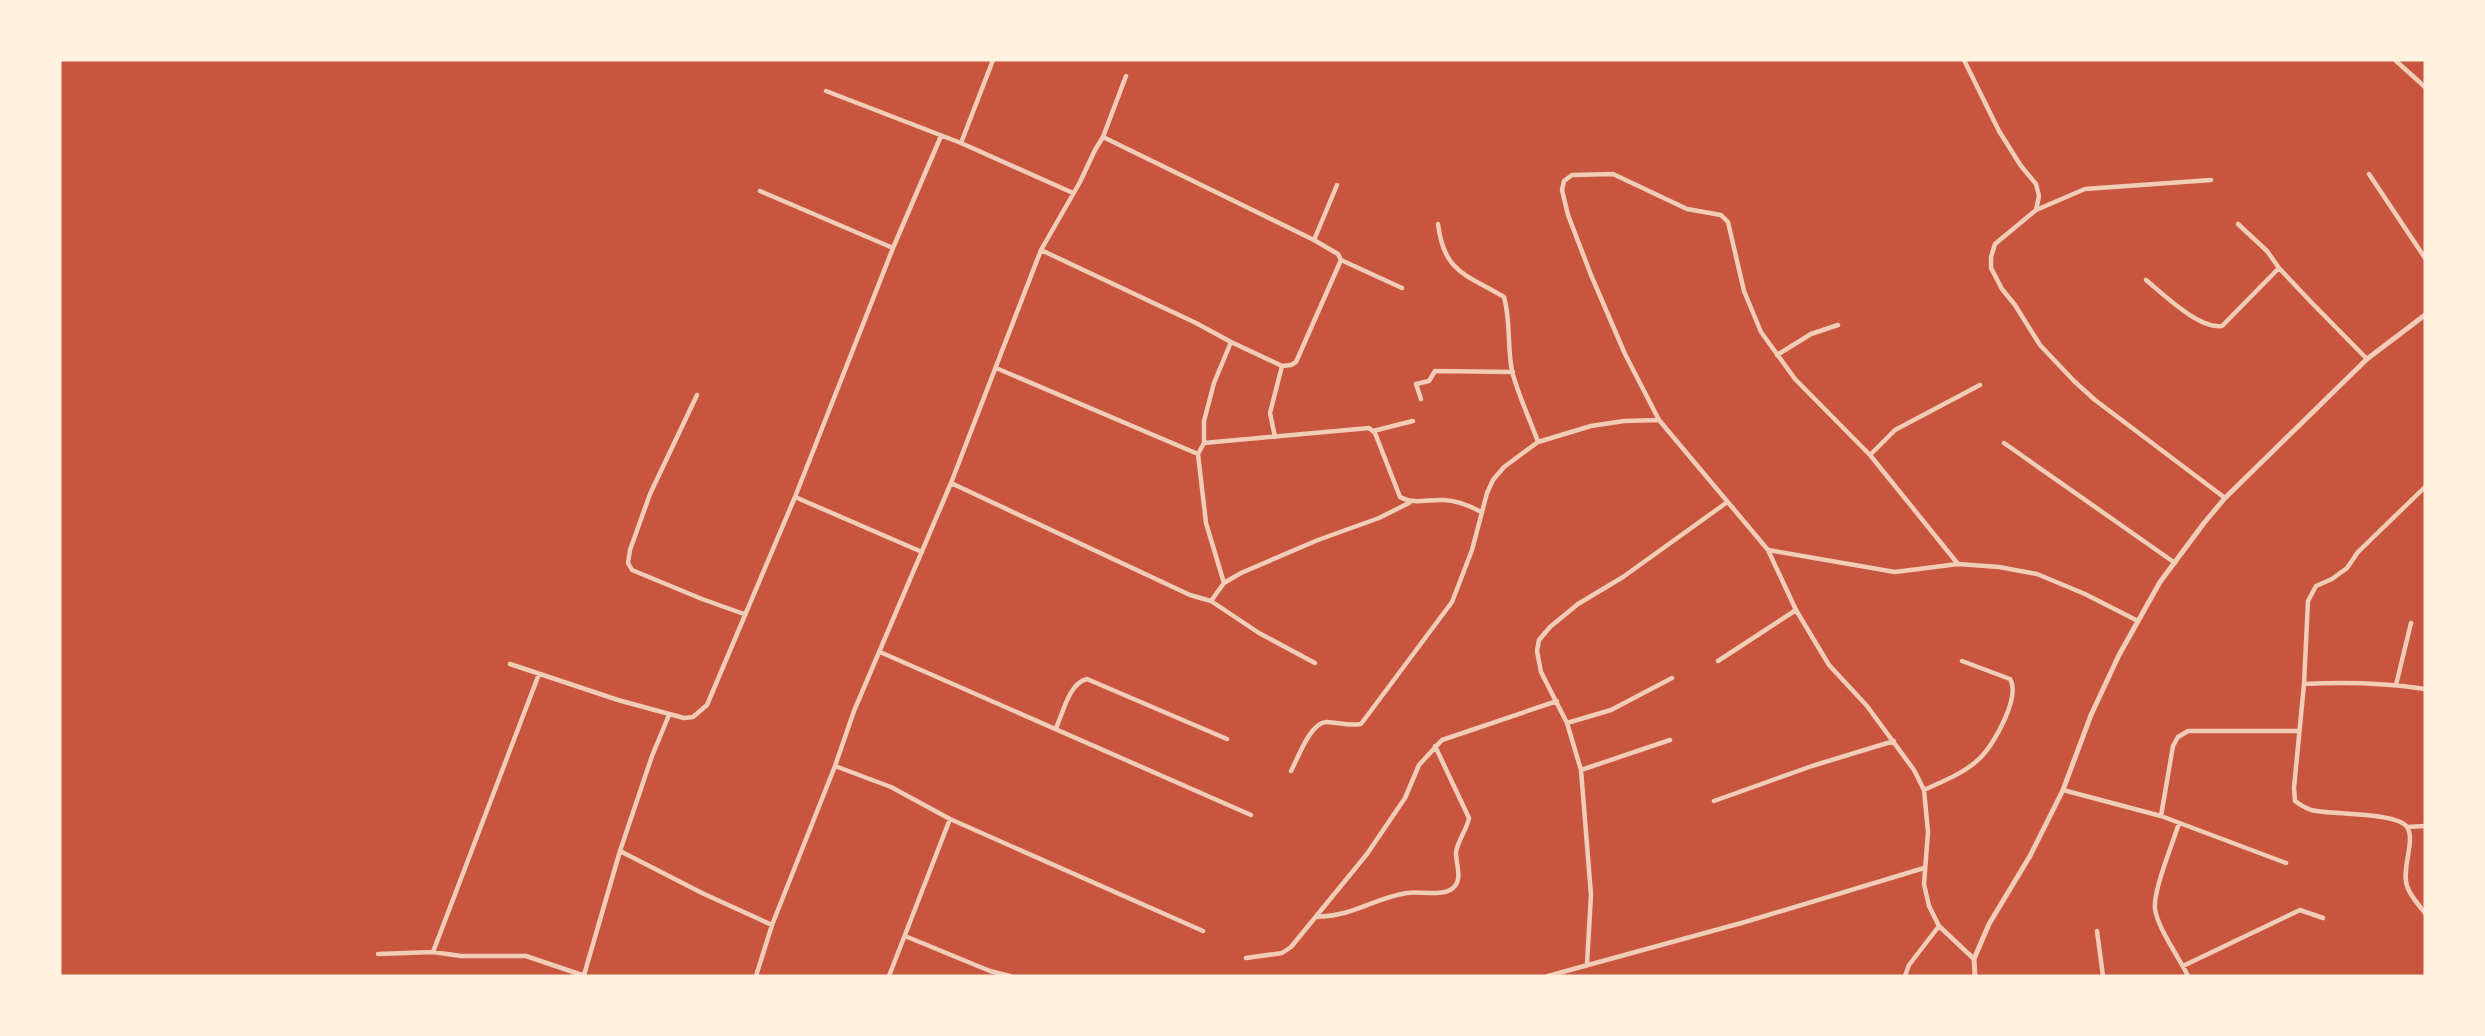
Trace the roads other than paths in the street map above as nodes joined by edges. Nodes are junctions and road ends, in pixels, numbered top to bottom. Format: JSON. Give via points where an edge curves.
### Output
{"nodes":[{"id":1,"x":993,"y":60,"type":"edge"},
{"id":2,"x":1964,"y":60,"type":"edge"},
{"id":3,"x":2395,"y":60,"type":"edge"},
{"id":4,"x":1126,"y":76,"type":"dead end"},
{"id":5,"x":2425,"y":87,"type":"edge"},
{"id":6,"x":826,"y":91,"type":"dead end"},
{"id":7,"x":942,"y":136,"type":"junction"},
{"id":8,"x":1103,"y":137,"type":"junction"},
{"id":9,"x":961,"y":143,"type":"junction"},
{"id":10,"x":2369,"y":174,"type":"dead end"},
{"id":11,"x":2211,"y":180,"type":"dead end"},
{"id":12,"x":1337,"y":185,"type":"dead end"},
{"id":13,"x":760,"y":191,"type":"dead end"},
{"id":14,"x":1072,"y":193,"type":"junction"},
{"id":15,"x":2036,"y":210,"type":"junction"},
{"id":16,"x":1438,"y":224,"type":"dead end"},
{"id":17,"x":2238,"y":224,"type":"dead end"},
{"id":18,"x":1314,"y":240,"type":"junction"},
{"id":19,"x":892,"y":248,"type":"junction"},
{"id":20,"x":1041,"y":250,"type":"junction"},
{"id":21,"x":2425,"y":258,"type":"edge"},
{"id":22,"x":1341,"y":260,"type":"junction"},
{"id":23,"x":2279,"y":268,"type":"junction"},
{"id":24,"x":2146,"y":280,"type":"dead end"},
{"id":25,"x":1402,"y":288,"type":"dead end"},
{"id":26,"x":2425,"y":315,"type":"edge"},
{"id":27,"x":1838,"y":325,"type":"dead end"},
{"id":28,"x":1231,"y":342,"type":"junction"},
{"id":29,"x":1777,"y":355,"type":"junction"},
{"id":30,"x":2367,"y":359,"type":"junction"},
{"id":31,"x":1282,"y":366,"type":"junction"},
{"id":32,"x":996,"y":368,"type":"junction"},
{"id":33,"x":1513,"y":372,"type":"junction"},
{"id":34,"x":1980,"y":385,"type":"dead end"},
{"id":35,"x":697,"y":395,"type":"dead end"},
{"id":36,"x":1421,"y":399,"type":"dead end"},
{"id":37,"x":1659,"y":420,"type":"junction"},
{"id":38,"x":1413,"y":421,"type":"dead end"},
{"id":39,"x":1373,"y":431,"type":"junction"},
{"id":40,"x":1275,"y":437,"type":"junction"},
{"id":41,"x":1538,"y":442,"type":"junction"},
{"id":42,"x":1204,"y":443,"type":"junction"},
{"id":43,"x":2004,"y":443,"type":"dead end"},
{"id":44,"x":1198,"y":454,"type":"junction"},
{"id":45,"x":1870,"y":455,"type":"junction"},
{"id":46,"x":951,"y":483,"type":"junction"},
{"id":47,"x":2425,"y":487,"type":"edge"},
{"id":48,"x":795,"y":497,"type":"junction"},
{"id":49,"x":2225,"y":498,"type":"junction"},
{"id":50,"x":1409,"y":502,"type":"junction"},
{"id":51,"x":1726,"y":502,"type":"junction"},
{"id":52,"x":1481,"y":512,"type":"junction"},
{"id":53,"x":1768,"y":550,"type":"junction"},
{"id":54,"x":922,"y":552,"type":"junction"},
{"id":55,"x":2175,"y":562,"type":"junction"},
{"id":56,"x":1958,"y":564,"type":"junction"},
{"id":57,"x":1224,"y":583,"type":"junction"},
{"id":58,"x":1211,"y":601,"type":"junction"},
{"id":59,"x":1796,"y":610,"type":"junction"},
{"id":60,"x":744,"y":614,"type":"junction"},
{"id":61,"x":2138,"y":621,"type":"junction"},
{"id":62,"x":2411,"y":623,"type":"dead end"},
{"id":63,"x":880,"y":652,"type":"junction"},
{"id":64,"x":1718,"y":661,"type":"dead end"},
{"id":65,"x":1962,"y":661,"type":"dead end"},
{"id":66,"x":1315,"y":663,"type":"dead end"},
{"id":67,"x":510,"y":664,"type":"dead end"},
{"id":68,"x":539,"y":674,"type":"junction"},
{"id":69,"x":1672,"y":678,"type":"dead end"},
{"id":70,"x":2304,"y":684,"type":"junction"},
{"id":71,"x":2396,"y":685,"type":"junction"},
{"id":72,"x":2425,"y":689,"type":"edge"},
{"id":73,"x":1557,"y":701,"type":"junction"},
{"id":74,"x":669,"y":715,"type":"junction"},
{"id":75,"x":1567,"y":723,"type":"junction"},
{"id":76,"x":1056,"y":728,"type":"junction"},
{"id":77,"x":2299,"y":731,"type":"junction"},
{"id":78,"x":1227,"y":739,"type":"dead end"},
{"id":79,"x":1670,"y":740,"type":"dead end"},
{"id":80,"x":1894,"y":741,"type":"junction"},
{"id":81,"x":1435,"y":746,"type":"junction"},
{"id":82,"x":835,"y":766,"type":"junction"},
{"id":83,"x":1581,"y":770,"type":"junction"},
{"id":84,"x":1292,"y":771,"type":"dead end"},
{"id":85,"x":1924,"y":790,"type":"junction"},
{"id":86,"x":2063,"y":790,"type":"junction"},
{"id":87,"x":1714,"y":801,"type":"dead end"},
{"id":88,"x":1251,"y":815,"type":"dead end"},
{"id":89,"x":2161,"y":816,"type":"junction"},
{"id":90,"x":950,"y":819,"type":"junction"},
{"id":91,"x":2179,"y":823,"type":"junction"},
{"id":92,"x":2425,"y":826,"type":"edge"},
{"id":93,"x":2407,"y":827,"type":"junction"},
{"id":94,"x":620,"y":851,"type":"junction"},
{"id":95,"x":2286,"y":863,"type":"dead end"},
{"id":96,"x":1924,"y":868,"type":"junction"},
{"id":97,"x":2425,"y":913,"type":"edge"},
{"id":98,"x":1317,"y":917,"type":"junction"},
{"id":99,"x":2323,"y":918,"type":"dead end"},
{"id":100,"x":772,"y":925,"type":"junction"},
{"id":101,"x":1939,"y":926,"type":"junction"},
{"id":102,"x":1203,"y":931,"type":"dead end"},
{"id":103,"x":2097,"y":931,"type":"dead end"},
{"id":104,"x":905,"y":936,"type":"junction"},
{"id":105,"x":433,"y":952,"type":"junction"},
{"id":106,"x":378,"y":954,"type":"dead end"},
{"id":107,"x":1246,"y":958,"type":"dead end"},
{"id":108,"x":1974,"y":958,"type":"junction"},
{"id":109,"x":1587,"y":964,"type":"junction"},
{"id":110,"x":2183,"y":966,"type":"junction"},
{"id":111,"x":585,"y":976,"type":"edge"},
{"id":112,"x":756,"y":976,"type":"edge"},
{"id":113,"x":889,"y":976,"type":"edge"},
{"id":114,"x":1010,"y":976,"type":"edge"},
{"id":115,"x":1548,"y":976,"type":"edge"},
{"id":116,"x":1905,"y":976,"type":"edge"},
{"id":117,"x":1975,"y":976,"type":"edge"},
{"id":118,"x":2103,"y":976,"type":"edge"},
{"id":119,"x":2188,"y":976,"type":"edge"}],
"edges":[{"from":1,"to":9,"type":"street"},
{"from":2,"to":15,"type":"street","via":[[1999,131],[2036,184]]},
{"from":3,"to":5,"type":"street"},
{"from":4,"to":8,"type":"street"},
{"from":6,"to":7,"type":"street"},
{"from":7,"to":9,"type":"street"},
{"from":7,"to":19,"type":"street"},
{"from":8,"to":14,"type":"street"},
{"from":8,"to":18,"type":"street"},
{"from":9,"to":14,"type":"street"},
{"from":10,"to":21,"type":"street"},
{"from":11,"to":15,"type":"street","via":[[2085,189]]},
{"from":12,"to":18,"type":"street"},
{"from":13,"to":19,"type":"street"},
{"from":14,"to":20,"type":"street"},
{"from":15,"to":49,"type":"street","via":[[1995,244],[1991,268],[2002,289],[2040,345],[2074,381]]},
{"from":16,"to":33,"type":"street","via":[[1440,242],[1454,268],[1504,297]]},
{"from":17,"to":23,"type":"street","via":[[2268,251]]},
{"from":18,"to":22,"type":"street","via":[[1338,254]]},
{"from":19,"to":48,"type":"street"},
{"from":20,"to":28,"type":"street"},
{"from":20,"to":32,"type":"street"},
{"from":22,"to":25,"type":"street"},
{"from":22,"to":31,"type":"street","via":[[1296,362]]},
{"from":23,"to":24,"type":"street","via":[[2222,326],[2213,327]]},
{"from":23,"to":30,"type":"street"},
{"from":26,"to":30,"type":"street"},
{"from":27,"to":29,"type":"street","via":[[1811,334]]},
{"from":28,"to":31,"type":"street"},
{"from":28,"to":42,"type":"street","via":[[1212,391],[1204,421]]},
{"from":29,"to":37,"type":"street","via":[[1761,332],[1744,291],[1728,222],[1721,216],[1687,209],[1613,174],[1572,175],[1564,181],[1562,190],[1568,215],[1606,314]]},
{"from":29,"to":45,"type":"street","via":[[1795,379]]},
{"from":30,"to":49,"type":"street"},
{"from":31,"to":40,"type":"street","via":[[1270,413]]},
{"from":32,"to":44,"type":"street"},
{"from":32,"to":46,"type":"street"},
{"from":33,"to":36,"type":"street","via":[[1435,371],[1429,381],[1416,384]]},
{"from":33,"to":41,"type":"street"},
{"from":34,"to":45,"type":"street","via":[[1895,430]]},
{"from":35,"to":60,"type":"street","via":[[650,494],[628,563],[632,570]]},
{"from":37,"to":41,"type":"street","via":[[1591,426]]},
{"from":37,"to":51,"type":"street"},
{"from":38,"to":39,"type":"street"},
{"from":39,"to":40,"type":"street","via":[[1361,428]]},
{"from":39,"to":50,"type":"street","via":[[1400,497]]},
{"from":40,"to":42,"type":"street"},
{"from":41,"to":52,"type":"street","via":[[1504,466],[1493,480]]},
{"from":42,"to":44,"type":"street"},
{"from":43,"to":55,"type":"street"},
{"from":44,"to":57,"type":"street","via":[[1206,524]]},
{"from":45,"to":56,"type":"street"},
{"from":46,"to":54,"type":"street"},
{"from":46,"to":58,"type":"street","via":[[1190,595]]},
{"from":47,"to":70,"type":"street","via":[[2358,552],[2348,568],[2316,586],[2308,601]]},
{"from":48,"to":54,"type":"street"},
{"from":48,"to":60,"type":"street"},
{"from":49,"to":55,"type":"street"},
{"from":50,"to":52,"type":"street","via":[[1466,503]]},
{"from":50,"to":57,"type":"street"},
{"from":51,"to":53,"type":"street"},
{"from":51,"to":73,"type":"street","via":[[1550,627],[1539,640],[1537,651],[1541,672]]},
{"from":52,"to":84,"type":"street","via":[[1472,550],[1452,602],[1361,724],[1324,722],[1314,728]]},
{"from":53,"to":56,"type":"street","via":[[1895,572]]},
{"from":53,"to":59,"type":"street"},
{"from":54,"to":63,"type":"street"},
{"from":55,"to":61,"type":"street"},
{"from":56,"to":61,"type":"street","via":[[2037,574]]},
{"from":57,"to":58,"type":"street"},
{"from":58,"to":66,"type":"street"},
{"from":59,"to":64,"type":"street"},
{"from":59,"to":80,"type":"street","via":[[1829,665]]},
{"from":60,"to":74,"type":"street","via":[[707,705],[693,717]]},
{"from":61,"to":86,"type":"street","via":[[2091,715]]},
{"from":62,"to":71,"type":"street"},
{"from":63,"to":76,"type":"street"},
{"from":63,"to":82,"type":"street"},
{"from":65,"to":85,"type":"street","via":[[2010,679],[2013,697],[2000,729],[1981,757],[1957,775]]},
{"from":67,"to":68,"type":"street"},
{"from":68,"to":74,"type":"street"},
{"from":68,"to":105,"type":"street"},
{"from":69,"to":75,"type":"street","via":[[1611,710]]},
{"from":70,"to":71,"type":"street"},
{"from":70,"to":77,"type":"street"},
{"from":71,"to":72,"type":"street"},
{"from":73,"to":75,"type":"street"},
{"from":73,"to":81,"type":"street","via":[[1442,740]]},
{"from":74,"to":94,"type":"street"},
{"from":75,"to":83,"type":"street"},
{"from":76,"to":78,"type":"street","via":[[1073,689],[1079,681],[1087,679]]},
{"from":76,"to":88,"type":"street"},
{"from":77,"to":89,"type":"street","via":[[2188,731],[2178,737]]},
{"from":77,"to":93,"type":"street","via":[[2295,801],[2312,810],[2400,821]]},
{"from":79,"to":83,"type":"street"},
{"from":80,"to":85,"type":"street"},
{"from":80,"to":87,"type":"street"},
{"from":81,"to":98,"type":"street","via":[[1419,765],[1405,798],[1367,854]]},
{"from":81,"to":98,"type":"street","via":[[1469,818],[1456,850],[1458,879],[1454,887],[1448,891],[1406,893],[1352,912]]},
{"from":82,"to":90,"type":"street","via":[[891,787]]},
{"from":82,"to":100,"type":"street"},
{"from":83,"to":109,"type":"street","via":[[1591,895]]},
{"from":85,"to":96,"type":"street","via":[[1928,832]]},
{"from":86,"to":89,"type":"street"},
{"from":86,"to":108,"type":"street"},
{"from":89,"to":91,"type":"street"},
{"from":90,"to":102,"type":"street"},
{"from":90,"to":104,"type":"street"},
{"from":91,"to":95,"type":"street"},
{"from":91,"to":110,"type":"street","via":[[2156,893],[2155,909]]},
{"from":92,"to":93,"type":"street"},
{"from":93,"to":97,"type":"street","via":[[2407,886]]},
{"from":94,"to":100,"type":"street"},
{"from":94,"to":111,"type":"street"},
{"from":96,"to":101,"type":"street","via":[[1929,906]]},
{"from":96,"to":109,"type":"street","via":[[1746,922]]},
{"from":98,"to":107,"type":"street","via":[[1282,953]]},
{"from":99,"to":110,"type":"street","via":[[2300,910]]},
{"from":100,"to":112,"type":"street"},
{"from":101,"to":108,"type":"street"},
{"from":101,"to":116,"type":"street"},
{"from":103,"to":118,"type":"street"},
{"from":104,"to":113,"type":"street"},
{"from":104,"to":114,"type":"street"},
{"from":105,"to":106,"type":"street"},
{"from":105,"to":111,"type":"street","via":[[526,956]]},
{"from":108,"to":117,"type":"street"},
{"from":109,"to":115,"type":"street"},
{"from":110,"to":119,"type":"street"}]}
